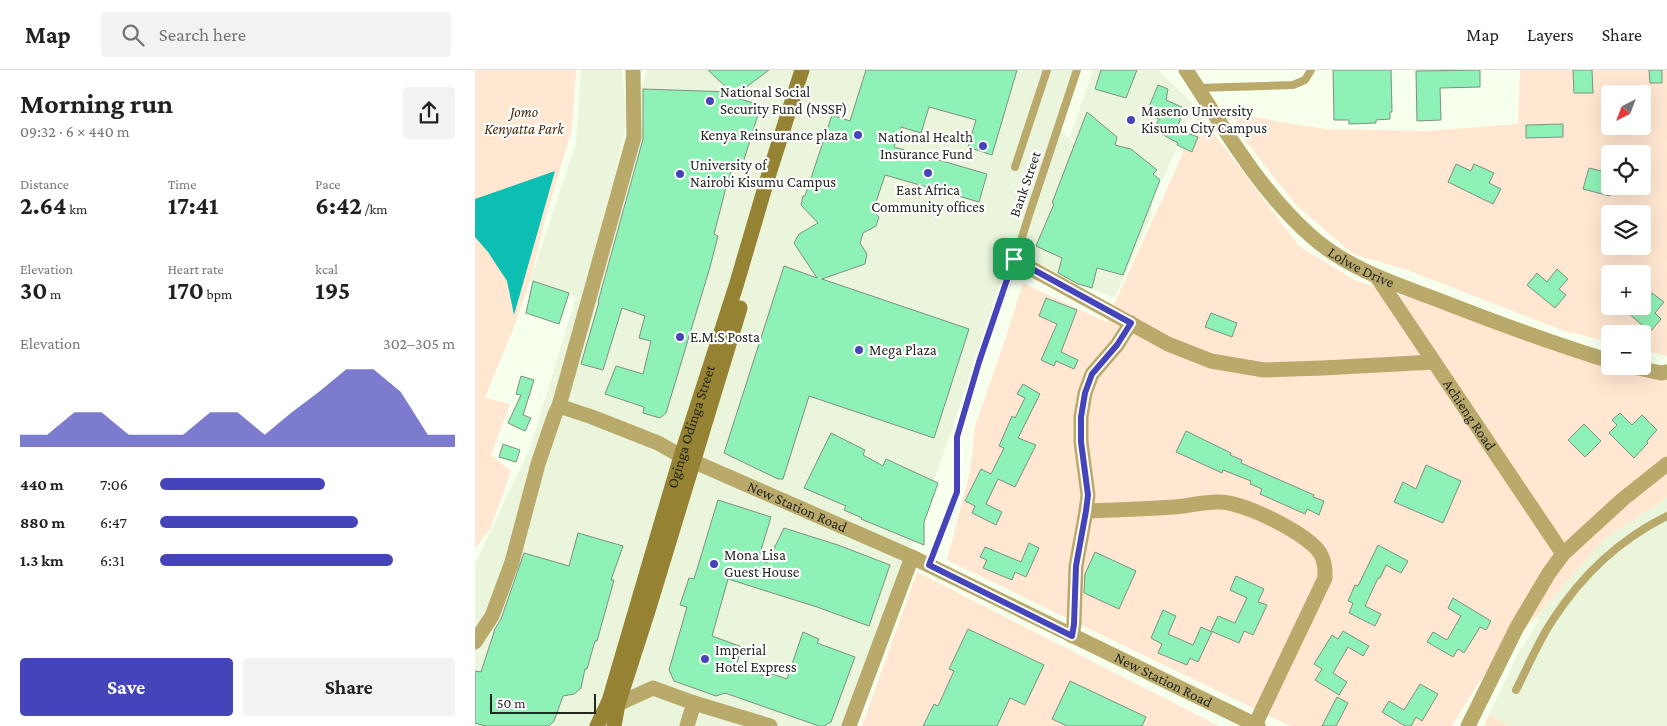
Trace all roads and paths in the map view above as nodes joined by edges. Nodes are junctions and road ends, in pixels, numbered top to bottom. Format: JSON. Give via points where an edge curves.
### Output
{"nodes":[{"id":1,"x":633,"y":70,"type":"edge"},
{"id":2,"x":803,"y":70,"type":"edge"},
{"id":3,"x":813,"y":70,"type":"edge"},
{"id":4,"x":1047,"y":70,"type":"edge"},
{"id":5,"x":1077,"y":70,"type":"edge"},
{"id":6,"x":1187,"y":70,"type":"edge"},
{"id":7,"x":1311,"y":70,"type":"edge"},
{"id":8,"x":1198,"y":88,"type":"junction"},
{"id":9,"x":1015,"y":167,"type":"dead end"},
{"id":10,"x":1014,"y":259,"type":"junction"},
{"id":11,"x":1377,"y":277,"type":"junction"},
{"id":12,"x":1131,"y":323,"type":"junction"},
{"id":13,"x":1601,"y":359,"type":"edge"},
{"id":14,"x":1434,"y":362,"type":"junction"},
{"id":15,"x":1651,"y":371,"type":"edge"},
{"id":16,"x":1667,"y":372,"type":"edge"},
{"id":17,"x":559,"y":406,"type":"junction"},
{"id":18,"x":687,"y":459,"type":"junction"},
{"id":19,"x":1667,"y":464,"type":"edge"},
{"id":20,"x":1086,"y":511,"type":"junction"},
{"id":21,"x":1667,"y":516,"type":"edge"},
{"id":22,"x":1563,"y":554,"type":"junction"},
{"id":23,"x":913,"y":557,"type":"junction"},
{"id":24,"x":929,"y":565,"type":"junction"},
{"id":25,"x":1072,"y":636,"type":"junction"},
{"id":26,"x":475,"y":642,"type":"edge"},
{"id":27,"x":1516,"y":690,"type":"dead end"},
{"id":28,"x":614,"y":702,"type":"junction"},
{"id":29,"x":694,"y":703,"type":"junction"},
{"id":30,"x":1257,"y":725,"type":"edge"},
{"id":31,"x":597,"y":726,"type":"edge"},
{"id":32,"x":613,"y":726,"type":"edge"},
{"id":33,"x":687,"y":726,"type":"edge"},
{"id":34,"x":770,"y":726,"type":"edge"},
{"id":35,"x":849,"y":726,"type":"edge"},
{"id":36,"x":1468,"y":726,"type":"edge"}],
"edges":[{"from":1,"to":17,"type":"street","via":[[634,137]]},
{"from":2,"to":18,"type":"main road","name":"Oginga Odinga Street","via":[[768,177]]},
{"from":3,"to":18,"type":"main road","name":"Oginga Odinga Street"},
{"from":4,"to":9,"type":"lane"},
{"from":5,"to":10,"type":"lane","name":"Bank Street"},
{"from":6,"to":8,"type":"street","name":"Lolwe Drive"},
{"from":7,"to":8,"type":"lane","via":[[1305,80],[1293,85]]},
{"from":8,"to":11,"type":"street","name":"Lolwe Drive","via":[[1251,169],[1279,203],[1312,237],[1349,263]]},
{"from":10,"to":12,"type":"street"},
{"from":10,"to":24,"type":"lane","name":"Bank Street","via":[[957,437],[957,492]]},
{"from":11,"to":13,"type":"street","name":"Lolwe Drive"},
{"from":11,"to":14,"type":"street","name":"Achieng Road"},
{"from":12,"to":14,"type":"street","via":[[1168,344],[1211,361],[1265,370]]},
{"from":12,"to":20,"type":"street","via":[[1092,374],[1085,393],[1081,442],[1088,495]]},
{"from":14,"to":22,"type":"street","name":"Achieng Road"},
{"from":15,"to":16,"type":"street"},
{"from":17,"to":18,"type":"street","name":"New Station Road","via":[[658,443]]},
{"from":17,"to":26,"type":"street","via":[[538,464],[512,562],[492,616]]},
{"from":18,"to":23,"type":"street","name":"New Station Road"},
{"from":18,"to":28,"type":"main road","name":"Oginga Odinga Street","via":[[648,612]]},
{"from":19,"to":22,"type":"street"},
{"from":20,"to":25,"type":"street","via":[[1076,566]]},
{"from":20,"to":30,"type":"street","via":[[1234,503],[1307,539],[1319,553],[1325,566],[1325,578]]},
{"from":21,"to":27,"type":"lane","via":[[1599,562],[1574,590],[1551,623]]},
{"from":22,"to":36,"type":"street","via":[[1517,627]]},
{"from":23,"to":24,"type":"street","name":"New Station Road"},
{"from":23,"to":35,"type":"street"},
{"from":24,"to":25,"type":"street","name":"New Station Road"},
{"from":25,"to":30,"type":"street","name":"New Station Road"},
{"from":28,"to":29,"type":"street","via":[[653,688]]},
{"from":28,"to":31,"type":"main road","name":"Oginga Odinga Street"},
{"from":28,"to":32,"type":"main road","name":"Oginga Odinga Street"},
{"from":29,"to":33,"type":"street"},
{"from":29,"to":34,"type":"street"}]}
